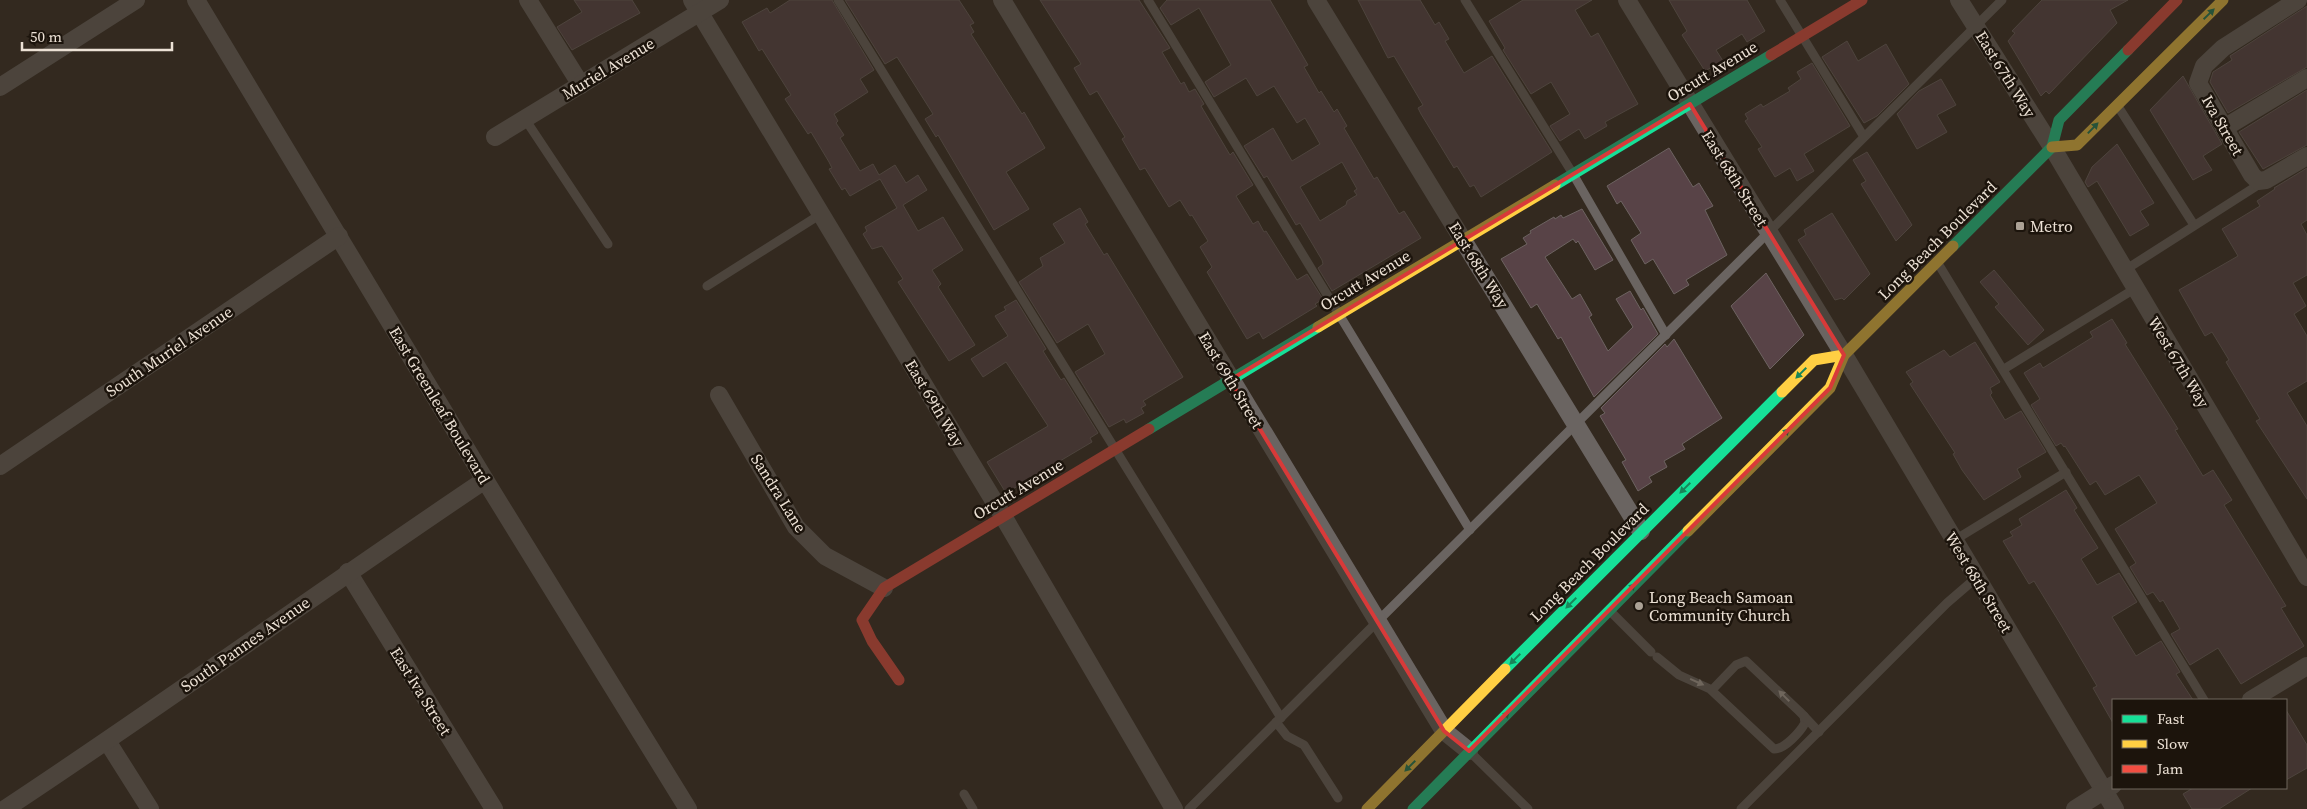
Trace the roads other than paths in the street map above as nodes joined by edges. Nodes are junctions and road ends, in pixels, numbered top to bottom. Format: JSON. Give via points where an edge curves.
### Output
{"nodes":[{"id":1,"x":136,"y":0,"type":"edge"},
{"id":2,"x":196,"y":0,"type":"edge"},
{"id":3,"x":528,"y":0,"type":"edge"},
{"id":4,"x":720,"y":0,"type":"edge"},
{"id":5,"x":838,"y":0,"type":"edge"},
{"id":6,"x":1002,"y":0,"type":"edge"},
{"id":7,"x":1148,"y":0,"type":"edge"},
{"id":8,"x":1316,"y":0,"type":"edge"},
{"id":9,"x":1465,"y":0,"type":"edge"},
{"id":10,"x":1627,"y":0,"type":"edge"},
{"id":11,"x":1780,"y":0,"type":"edge"},
{"id":12,"x":1862,"y":0,"type":"edge"},
{"id":13,"x":1959,"y":0,"type":"edge"},
{"id":14,"x":2002,"y":0,"type":"edge"},
{"id":15,"x":2177,"y":0,"type":"edge"},
{"id":16,"x":2223,"y":0,"type":"edge"},
{"id":17,"x":2298,"y":0,"type":"edge"},
{"id":18,"x":696,"y":6,"type":"edge"},
{"id":19,"x":1976,"y":26,"type":"junction"},
{"id":20,"x":1802,"y":36,"type":"junction"},
{"id":21,"x":2307,"y":78,"type":"edge"},
{"id":22,"x":581,"y":85,"type":"junction"},
{"id":23,"x":0,"y":87,"type":"edge"},
{"id":24,"x":1690,"y":104,"type":"junction"},
{"id":25,"x":2117,"y":104,"type":"junction"},
{"id":26,"x":525,"y":119,"type":"junction"},
{"id":27,"x":2224,"y":128,"type":"junction"},
{"id":28,"x":495,"y":137,"type":"dead end"},
{"id":29,"x":1864,"y":137,"type":"junction"},
{"id":30,"x":2052,"y":147,"type":"junction"},
{"id":31,"x":2307,"y":156,"type":"edge"},
{"id":32,"x":1573,"y":174,"type":"junction"},
{"id":33,"x":2258,"y":181,"type":"junction"},
{"id":34,"x":821,"y":214,"type":"junction"},
{"id":35,"x":2194,"y":226,"type":"junction"},
{"id":36,"x":1769,"y":232,"type":"junction"},
{"id":37,"x":339,"y":236,"type":"junction"},
{"id":38,"x":1464,"y":240,"type":"junction"},
{"id":39,"x":608,"y":244,"type":"dead end"},
{"id":40,"x":1937,"y":262,"type":"junction"},
{"id":41,"x":2125,"y":270,"type":"junction"},
{"id":42,"x":706,"y":286,"type":"dead end"},
{"id":43,"x":2136,"y":288,"type":"junction"},
{"id":44,"x":1338,"y":315,"type":"junction"},
{"id":45,"x":1666,"y":335,"type":"junction"},
{"id":46,"x":1844,"y":355,"type":"junction"},
{"id":47,"x":2004,"y":369,"type":"junction"},
{"id":48,"x":1230,"y":380,"type":"junction"},
{"id":49,"x":720,"y":395,"type":"dead end"},
{"id":50,"x":1576,"y":423,"type":"junction"},
{"id":51,"x":1116,"y":449,"type":"junction"},
{"id":52,"x":0,"y":466,"type":"edge"},
{"id":53,"x":2066,"y":472,"type":"junction"},
{"id":54,"x":486,"y":480,"type":"junction"},
{"id":55,"x":1003,"y":516,"type":"junction"},
{"id":56,"x":1470,"y":530,"type":"junction"},
{"id":57,"x":1641,"y":531,"type":"junction"},
{"id":58,"x":1953,"y":541,"type":"junction"},
{"id":59,"x":348,"y":572,"type":"junction"},
{"id":60,"x":2307,"y":577,"type":"edge"},
{"id":61,"x":1976,"y":578,"type":"junction"},
{"id":62,"x":884,"y":588,"type":"junction"},
{"id":63,"x":1609,"y":610,"type":"junction"},
{"id":64,"x":1378,"y":621,"type":"junction"},
{"id":65,"x":2307,"y":666,"type":"edge"},
{"id":66,"x":899,"y":680,"type":"dead end"},
{"id":67,"x":1712,"y":690,"type":"junction"},
{"id":68,"x":2203,"y":699,"type":"edge"},
{"id":69,"x":2253,"y":699,"type":"edge"},
{"id":70,"x":1804,"y":716,"type":"junction"},
{"id":71,"x":1278,"y":720,"type":"junction"},
{"id":72,"x":1444,"y":731,"type":"junction"},
{"id":73,"x":1819,"y":732,"type":"junction"},
{"id":74,"x":108,"y":741,"type":"junction"},
{"id":75,"x":1469,"y":752,"type":"junction"},
{"id":76,"x":2108,"y":788,"type":"edge"},
{"id":77,"x":964,"y":794,"type":"dead end"},
{"id":78,"x":1338,"y":798,"type":"dead end"},
{"id":79,"x":5,"y":809,"type":"edge"},
{"id":80,"x":150,"y":809,"type":"edge"},
{"id":81,"x":494,"y":809,"type":"edge"},
{"id":82,"x":688,"y":809,"type":"edge"},
{"id":83,"x":973,"y":809,"type":"edge"},
{"id":84,"x":1174,"y":809,"type":"edge"},
{"id":85,"x":1189,"y":809,"type":"edge"},
{"id":86,"x":1367,"y":809,"type":"edge"},
{"id":87,"x":1413,"y":809,"type":"edge"},
{"id":88,"x":1528,"y":809,"type":"edge"},
{"id":89,"x":1741,"y":809,"type":"edge"},
{"id":90,"x":2075,"y":809,"type":"edge"},
{"id":91,"x":2115,"y":809,"type":"edge"}],
"edges":[{"from":1,"to":23,"type":"street"},
{"from":2,"to":37,"type":"street","name":"East Greenleaf Boulevard"},
{"from":3,"to":22,"type":"street"},
{"from":4,"to":18,"type":"street","name":"Muriel Avenue"},
{"from":5,"to":51,"type":"lane"},
{"from":6,"to":48,"type":"street","name":"East 69th Street"},
{"from":7,"to":44,"type":"lane"},
{"from":8,"to":38,"type":"street","name":"East 68th Way"},
{"from":9,"to":32,"type":"lane"},
{"from":10,"to":24,"type":"street","name":"East 68th Street"},
{"from":11,"to":20,"type":"lane"},
{"from":12,"to":20,"type":"main road","name":"Orcutt Avenue"},
{"from":13,"to":19,"type":"street","name":"East 67th Way"},
{"from":14,"to":19,"type":"lane"},
{"from":15,"to":30,"type":"main road","via":[[2059,120]]},
{"from":25,"to":16,"type":"main road","one_way":true},
{"from":17,"to":27,"type":"street","name":"Iva Street","via":[[2240,36],[2204,66],[2198,83]]},
{"from":18,"to":22,"type":"street","name":"Muriel Avenue"},
{"from":18,"to":34,"type":"street","name":"East 69th Way"},
{"from":19,"to":29,"type":"lane"},
{"from":19,"to":30,"type":"street","name":"East 67th Way"},
{"from":20,"to":24,"type":"main road","name":"Orcutt Avenue"},
{"from":20,"to":29,"type":"lane"},
{"from":21,"to":27,"type":"street"},
{"from":22,"to":26,"type":"street","name":"Muriel Avenue"},
{"from":24,"to":32,"type":"main road","name":"Orcutt Avenue"},
{"from":24,"to":36,"type":"street","name":"East 68th Street"},
{"from":30,"to":25,"type":"main road","one_way":true,"via":[[2077,145]]},
{"from":25,"to":35,"type":"lane"},
{"from":26,"to":28,"type":"street","name":"Muriel Avenue"},
{"from":26,"to":39,"type":"lane"},
{"from":27,"to":33,"type":"street","name":"Iva Street"},
{"from":29,"to":36,"type":"lane"},
{"from":30,"to":40,"type":"main road","name":"Long Beach Boulevard"},
{"from":30,"to":41,"type":"street","name":"West 67th Way"},
{"from":31,"to":33,"type":"street","via":[[2266,180]]},
{"from":32,"to":38,"type":"main road","name":"Orcutt Avenue"},
{"from":32,"to":45,"type":"lane"},
{"from":33,"to":35,"type":"lane","via":[[2255,187]]},
{"from":34,"to":42,"type":"lane"},
{"from":34,"to":55,"type":"street","name":"East 69th Way"},
{"from":35,"to":41,"type":"lane"},
{"from":36,"to":45,"type":"lane"},
{"from":36,"to":46,"type":"street","name":"East 68th Street"},
{"from":37,"to":52,"type":"street","name":"South Muriel Avenue"},
{"from":37,"to":54,"type":"street","name":"East Greenleaf Boulevard"},
{"from":38,"to":44,"type":"main road","name":"Orcutt Avenue"},
{"from":38,"to":50,"type":"street","name":"East 68th Way"},
{"from":40,"to":46,"type":"main road","name":"Long Beach Boulevard"},
{"from":40,"to":47,"type":"lane"},
{"from":41,"to":43,"type":"street","name":"West 67th Way"},
{"from":43,"to":47,"type":"lane"},
{"from":43,"to":60,"type":"street","name":"West 67th Way"},
{"from":44,"to":48,"type":"main road","name":"Orcutt Avenue"},
{"from":44,"to":56,"type":"lane"},
{"from":45,"to":50,"type":"lane"},
{"from":46,"to":57,"type":"main road","name":"Long Beach Boulevard","one_way":true,"via":[[1814,360]]},
{"from":46,"to":58,"type":"street","name":"West 68th Street"},
{"from":63,"to":46,"type":"main road","name":"Long Beach Boulevard","one_way":true,"via":[[1830,388]]},
{"from":47,"to":53,"type":"lane"},
{"from":48,"to":51,"type":"main road","name":"Orcutt Avenue"},
{"from":48,"to":64,"type":"street","name":"East 69th Street"},
{"from":49,"to":62,"type":"street","name":"Sandra Lane","via":[[796,527],[825,556]]},
{"from":50,"to":56,"type":"lane"},
{"from":50,"to":57,"type":"street","name":"East 68th Way"},
{"from":51,"to":55,"type":"main road","name":"Orcutt Avenue"},
{"from":51,"to":71,"type":"lane"},
{"from":53,"to":58,"type":"lane"},
{"from":53,"to":68,"type":"lane"},
{"from":54,"to":59,"type":"street","name":"South Pannes Avenue"},
{"from":54,"to":82,"type":"street","name":"East Greenleaf Boulevard"},
{"from":55,"to":62,"type":"main road","name":"Orcutt Avenue"},
{"from":55,"to":84,"type":"street","name":"East 69th Way"},
{"from":56,"to":64,"type":"lane"},
{"from":57,"to":72,"type":"main road","name":"Long Beach Boulevard","one_way":true},
{"from":58,"to":61,"type":"street","name":"West 68th Street"},
{"from":59,"to":74,"type":"street","name":"South Pannes Avenue"},
{"from":59,"to":81,"type":"street","name":"East Iva Street"},
{"from":61,"to":73,"type":"lane"},
{"from":61,"to":76,"type":"street","name":"West 68th Street"},
{"from":62,"to":66,"type":"main road","via":[[862,620],[872,641]]},
{"from":63,"to":67,"type":"lane","one_way":true,"via":[[1679,675]]},
{"from":75,"to":63,"type":"main road","name":"Long Beach Boulevard","one_way":true},
{"from":64,"to":71,"type":"lane"},
{"from":64,"to":72,"type":"street","name":"East 69th Street"},
{"from":65,"to":69,"type":"street"},
{"from":70,"to":67,"type":"lane","one_way":true,"via":[[1746,661],[1736,665]]},
{"from":67,"to":70,"type":"lane","via":[[1774,749],[1779,749],[1802,728]]},
{"from":70,"to":73,"type":"lane"},
{"from":71,"to":78,"type":"lane","via":[[1287,736],[1304,745]]},
{"from":71,"to":85,"type":"lane"},
{"from":72,"to":75,"type":"street","name":"East 69th Street"},
{"from":72,"to":86,"type":"main road","name":"Long Beach Boulevard","one_way":true},
{"from":73,"to":89,"type":"lane"},
{"from":74,"to":79,"type":"street","name":"South Pannes Avenue"},
{"from":74,"to":80,"type":"street"},
{"from":75,"to":87,"type":"main road","name":"Long Beach Boulevard"},
{"from":75,"to":88,"type":"lane"},
{"from":76,"to":90,"type":"street"},
{"from":76,"to":91,"type":"street","name":"West 68th Street"},
{"from":77,"to":83,"type":"lane"}]}
